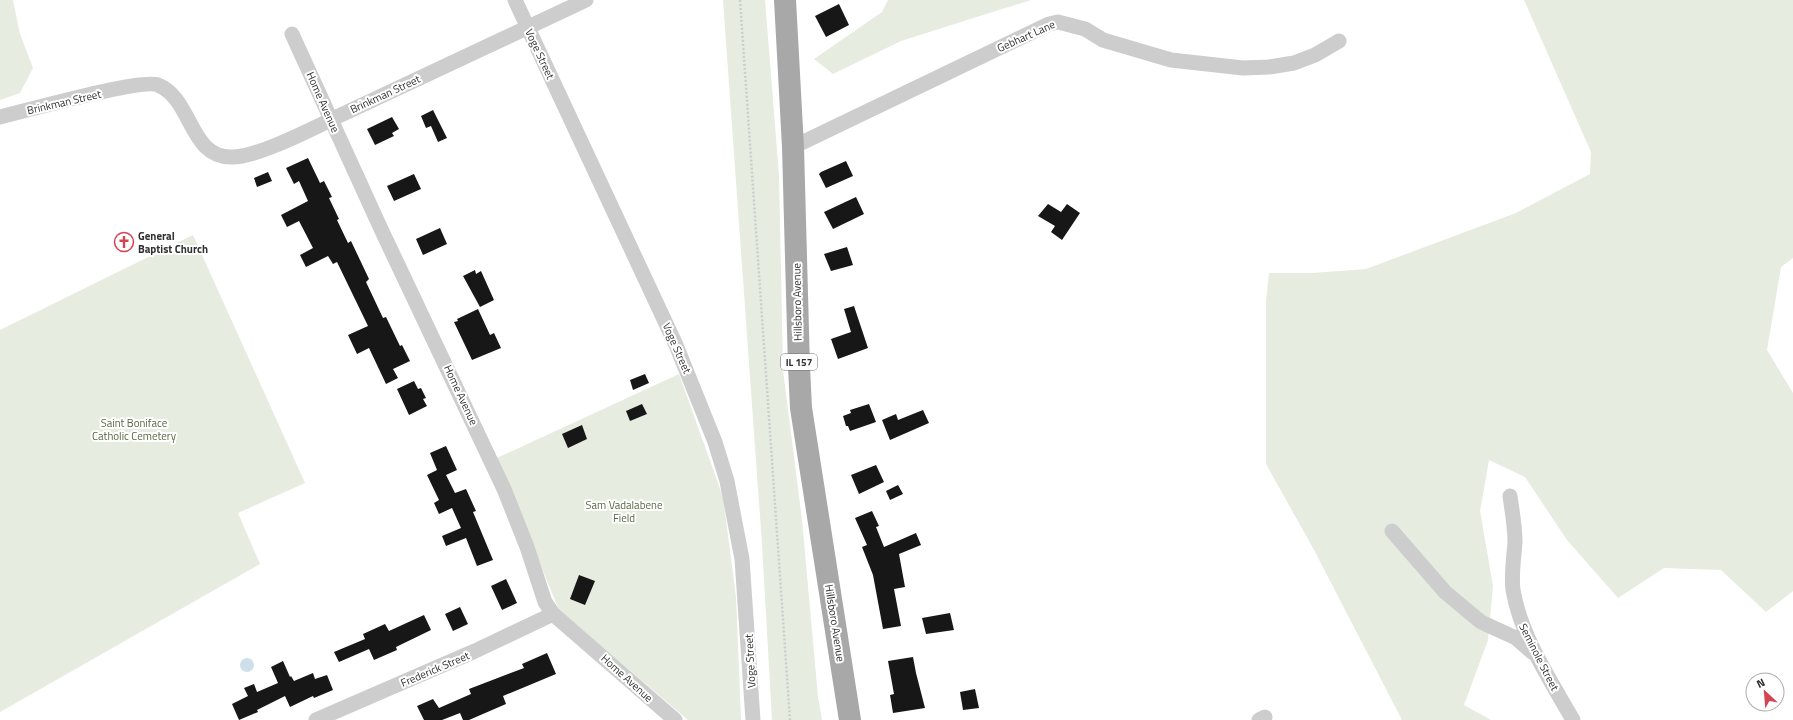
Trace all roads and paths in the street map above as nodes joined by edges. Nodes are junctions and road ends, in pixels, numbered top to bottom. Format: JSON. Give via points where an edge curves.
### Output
{"nodes":[{"id":1,"x":515,"y":0,"type":"edge"},
{"id":2,"x":586,"y":0,"type":"edge"},
{"id":3,"x":740,"y":0,"type":"edge"},
{"id":4,"x":785,"y":0,"type":"edge"},
{"id":5,"x":528,"y":27,"type":"junction"},
{"id":6,"x":292,"y":34,"type":"dead end"},
{"id":7,"x":1339,"y":41,"type":"dead end"},
{"id":8,"x":0,"y":117,"type":"edge"},
{"id":9,"x":330,"y":120,"type":"junction"},
{"id":10,"x":793,"y":147,"type":"junction"},
{"id":11,"x":1510,"y":496,"type":"dead end"},
{"id":12,"x":1392,"y":531,"type":"dead end"},
{"id":13,"x":553,"y":614,"type":"junction"},
{"id":14,"x":1539,"y":657,"type":"junction"},
{"id":15,"x":347,"y":714,"type":"edge"},
{"id":16,"x":316,"y":720,"type":"edge"},
{"id":17,"x":675,"y":720,"type":"edge"},
{"id":18,"x":753,"y":720,"type":"edge"},
{"id":19,"x":790,"y":720,"type":"edge"},
{"id":20,"x":850,"y":720,"type":"edge"},
{"id":21,"x":1573,"y":720,"type":"edge"}],
"edges":[{"from":1,"to":5,"type":"street","name":"Voge Street"},
{"from":2,"to":5,"type":"street","name":"Brinkman Street"},
{"from":3,"to":19,"type":"path"},
{"from":4,"to":10,"type":"main road","name":"Hillsboro Avenue","number":"IL 157"},
{"from":5,"to":9,"type":"street","name":"Brinkman Street"},
{"from":5,"to":18,"type":"street","name":"Voge Street","via":[[676,345],[715,442],[734,511],[742,559]]},
{"from":6,"to":9,"type":"street","name":"Home Avenue"},
{"from":7,"to":10,"type":"street","name":"Gebhart Lane","via":[[1315,55],[1294,63],[1243,68],[1171,60],[1103,40],[1085,29],[1058,22],[1049,24]]},
{"from":8,"to":9,"type":"street","name":"Brinkman Street","via":[[136,85],[158,84],[177,101],[206,148],[220,156],[232,158],[248,155]]},
{"from":9,"to":13,"type":"street","name":"Home Avenue","via":[[504,489],[528,547],[545,602]]},
{"from":10,"to":20,"type":"main road","name":"Hillsboro Avenue","number":"IL 157","via":[[801,408]]},
{"from":11,"to":14,"type":"street","name":"Seminole Street","via":[[1515,540],[1513,588],[1523,628]]},
{"from":12,"to":14,"type":"street","via":[[1445,592],[1481,622],[1516,638]]},
{"from":13,"to":15,"type":"street","name":"Frederick Street"},
{"from":13,"to":17,"type":"street","name":"Home Avenue"},
{"from":14,"to":21,"type":"street","name":"Seminole Street"},
{"from":15,"to":16,"type":"street","name":"Frederick Street"}]}
